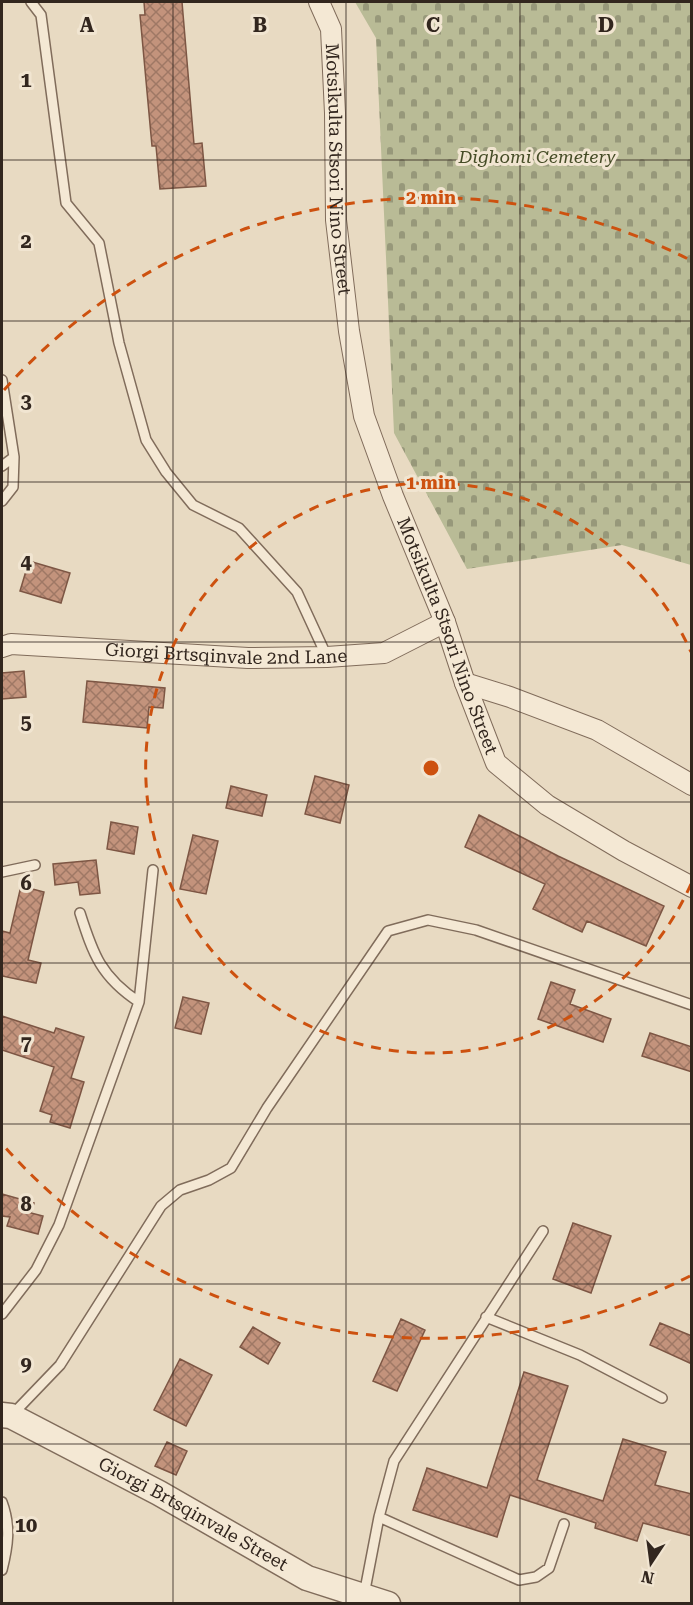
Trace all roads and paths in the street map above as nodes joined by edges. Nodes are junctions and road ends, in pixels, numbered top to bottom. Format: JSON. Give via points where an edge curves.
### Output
{"nodes":[{"id":1,"x":31,"y":2,"type":"edge"},
{"id":2,"x":319,"y":2,"type":"edge"},
{"id":3,"x":2,"y":380,"type":"edge"},
{"id":4,"x":14,"y":457,"type":"junction"},
{"id":5,"x":2,"y":466,"type":"edge"},
{"id":6,"x":2,"y":501,"type":"edge"},
{"id":7,"x":445,"y":622,"type":"junction"},
{"id":8,"x":2,"y":647,"type":"edge"},
{"id":9,"x":327,"y":657,"type":"junction"},
{"id":10,"x":465,"y":683,"type":"junction"},
{"id":11,"x":692,"y":785,"type":"edge"},
{"id":12,"x":35,"y":865,"type":"dead end"},
{"id":13,"x":153,"y":870,"type":"dead end"},
{"id":14,"x":2,"y":872,"type":"edge"},
{"id":15,"x":692,"y":887,"type":"edge"},
{"id":16,"x":80,"y":913,"type":"dead end"},
{"id":17,"x":139,"y":1002,"type":"junction"},
{"id":18,"x":692,"y":1005,"type":"edge"},
{"id":19,"x":543,"y":1231,"type":"dead end"},
{"id":20,"x":2,"y":1314,"type":"edge"},
{"id":21,"x":486,"y":1317,"type":"junction"},
{"id":22,"x":662,"y":1398,"type":"dead end"},
{"id":23,"x":6,"y":1415,"type":"edge"},
{"id":24,"x":2,"y":1502,"type":"edge"},
{"id":25,"x":379,"y":1517,"type":"junction"},
{"id":26,"x":564,"y":1524,"type":"dead end"},
{"id":27,"x":2,"y":1570,"type":"edge"},
{"id":28,"x":364,"y":1596,"type":"junction"},
{"id":29,"x":388,"y":1604,"type":"edge"}],
"edges":[{"from":1,"to":9,"type":"lane","via":[[41,15],[66,203],[99,243],[119,343],[146,440],[193,505],[239,528],[297,592]]},
{"from":2,"to":7,"type":"street","name":"Motsikulta Stsori Nino Street","via":[[331,29],[336,220],[364,416]]},
{"from":3,"to":4,"type":"lane"},
{"from":4,"to":5,"type":"lane"},
{"from":4,"to":6,"type":"lane","via":[[13,487]]},
{"from":7,"to":9,"type":"street","name":"Giorgi Brtsqinvale 2nd Lane","via":[[384,653]]},
{"from":7,"to":10,"type":"street","name":"Motsikulta Stsori Nino Street"},
{"from":8,"to":9,"type":"street","name":"Giorgi Brtsqinvale 2nd Lane","via":[[11,644],[248,658]]},
{"from":10,"to":11,"type":"street","via":[[597,730]]},
{"from":10,"to":15,"type":"street","name":"Motsikulta Stsori Nino Street","via":[[496,763],[547,805]]},
{"from":12,"to":14,"type":"lane"},
{"from":13,"to":17,"type":"lane"},
{"from":16,"to":17,"type":"lane","via":[[93,952],[107,974],[124,993]]},
{"from":17,"to":20,"type":"lane","via":[[59,1226],[36,1270]]},
{"from":18,"to":23,"type":"lane","via":[[476,930],[428,920],[388,931],[267,1108],[231,1168],[180,1190],[160,1206],[60,1365]]},
{"from":19,"to":21,"type":"lane"},
{"from":21,"to":22,"type":"lane","via":[[580,1355]]},
{"from":21,"to":25,"type":"lane","via":[[394,1461]]},
{"from":23,"to":28,"type":"street","name":"Giorgi Brtsqinvale Street","via":[[159,1493],[307,1578]]},
{"from":24,"to":27,"type":"lane","via":[[9,1527]]},
{"from":25,"to":26,"type":"lane","via":[[519,1580],[536,1577],[549,1568]]},
{"from":25,"to":28,"type":"lane"},
{"from":28,"to":29,"type":"street","name":"Giorgi Brtsqinvale Street"}]}
